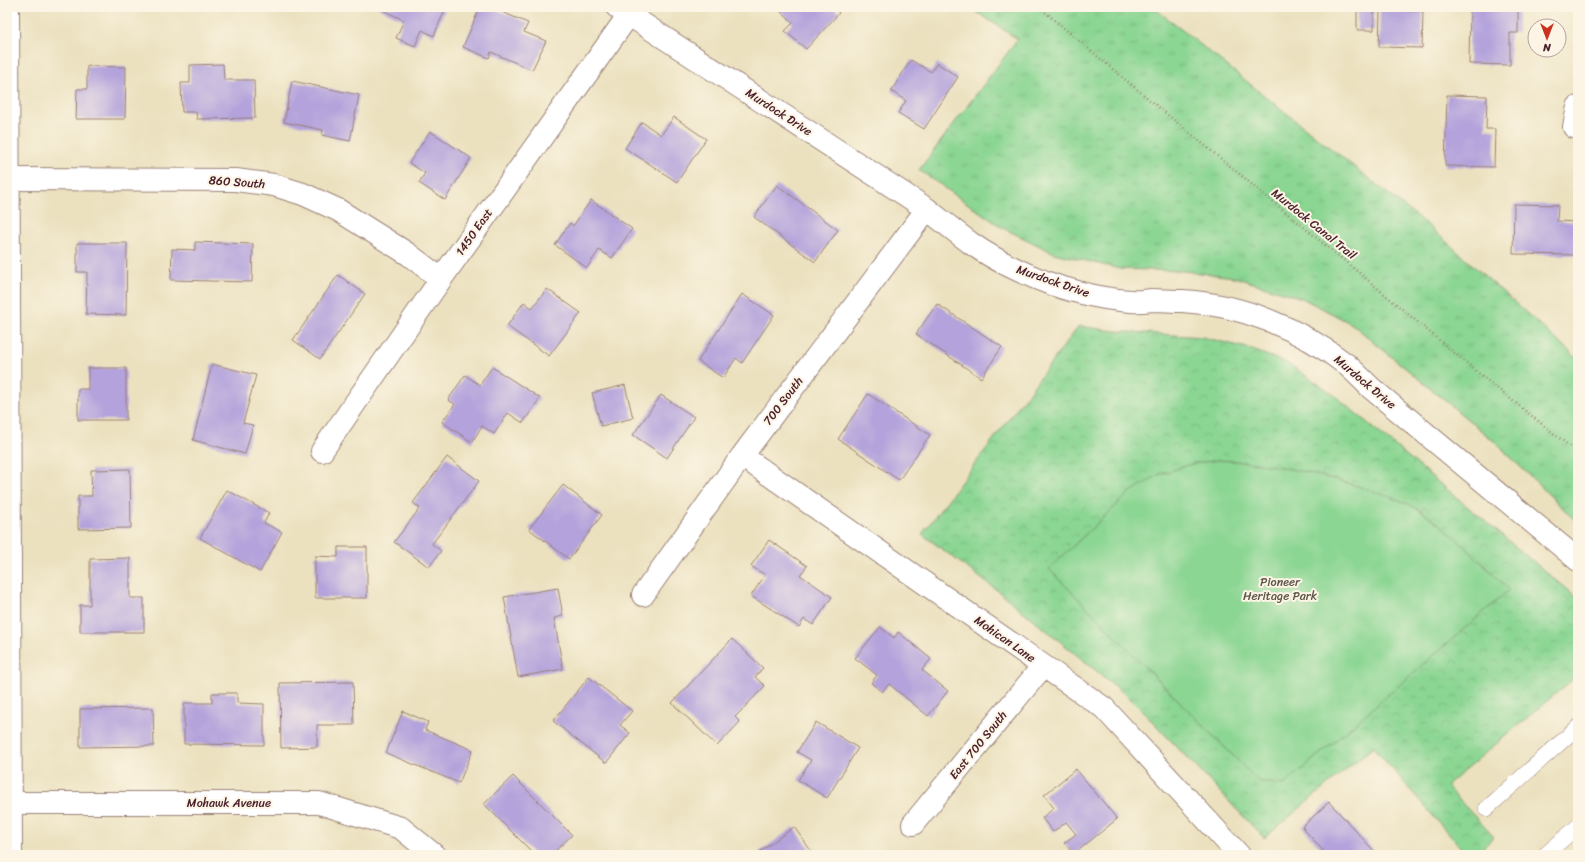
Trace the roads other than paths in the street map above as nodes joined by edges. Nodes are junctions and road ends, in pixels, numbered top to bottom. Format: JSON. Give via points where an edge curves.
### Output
{"nodes":[{"id":1,"x":8,"y":7,"type":"edge"},
{"id":2,"x":622,"y":11,"type":"edge"},
{"id":3,"x":8,"y":178,"type":"edge"},
{"id":4,"x":927,"y":209,"type":"junction"},
{"id":5,"x":441,"y":279,"type":"junction"},
{"id":6,"x":322,"y":451,"type":"dead end"},
{"id":7,"x":742,"y":456,"type":"junction"},
{"id":8,"x":8,"y":528,"type":"edge"},
{"id":9,"x":1578,"y":560,"type":"edge"},
{"id":10,"x":643,"y":595,"type":"dead end"},
{"id":11,"x":1043,"y":666,"type":"junction"},
{"id":12,"x":1578,"y":727,"type":"edge"},
{"id":13,"x":11,"y":803,"type":"junction"},
{"id":14,"x":1486,"y":809,"type":"dead end"},
{"id":15,"x":913,"y":824,"type":"dead end"},
{"id":16,"x":1578,"y":826,"type":"edge"},
{"id":17,"x":11,"y":855,"type":"edge"},
{"id":18,"x":434,"y":855,"type":"edge"},
{"id":19,"x":1239,"y":855,"type":"edge"},
{"id":20,"x":1545,"y":855,"type":"edge"}],
"edges":[{"from":1,"to":3,"type":"street"},
{"from":2,"to":4,"type":"street","name":"Murdock Drive"},
{"from":2,"to":5,"type":"street","name":"1450 East"},
{"from":3,"to":5,"type":"street","name":"860 South","via":[[236,180],[274,185],[303,194],[338,210],[408,254]]},
{"from":3,"to":8,"type":"street"},
{"from":4,"to":7,"type":"street","name":"700 South"},
{"from":4,"to":9,"type":"street","name":"Murdock Drive","via":[[979,248],[1010,266],[1066,288],[1094,296],[1132,302],[1183,301],[1216,305],[1246,312],[1309,340],[1347,365],[1371,388]]},
{"from":5,"to":6,"type":"street","name":"1450 East"},
{"from":7,"to":10,"type":"street","name":"700 South"},
{"from":7,"to":11,"type":"street","name":"Mohican Lane"},
{"from":8,"to":13,"type":"street"},
{"from":11,"to":15,"type":"street","name":"East 700 South"},
{"from":11,"to":19,"type":"street","name":"Mohican Lane","via":[[1104,708]]},
{"from":12,"to":14,"type":"lane"},
{"from":13,"to":17,"type":"street"},
{"from":13,"to":18,"type":"street","name":"Mohawk Avenue","via":[[320,803],[401,828]]},
{"from":16,"to":20,"type":"lane"}]}
